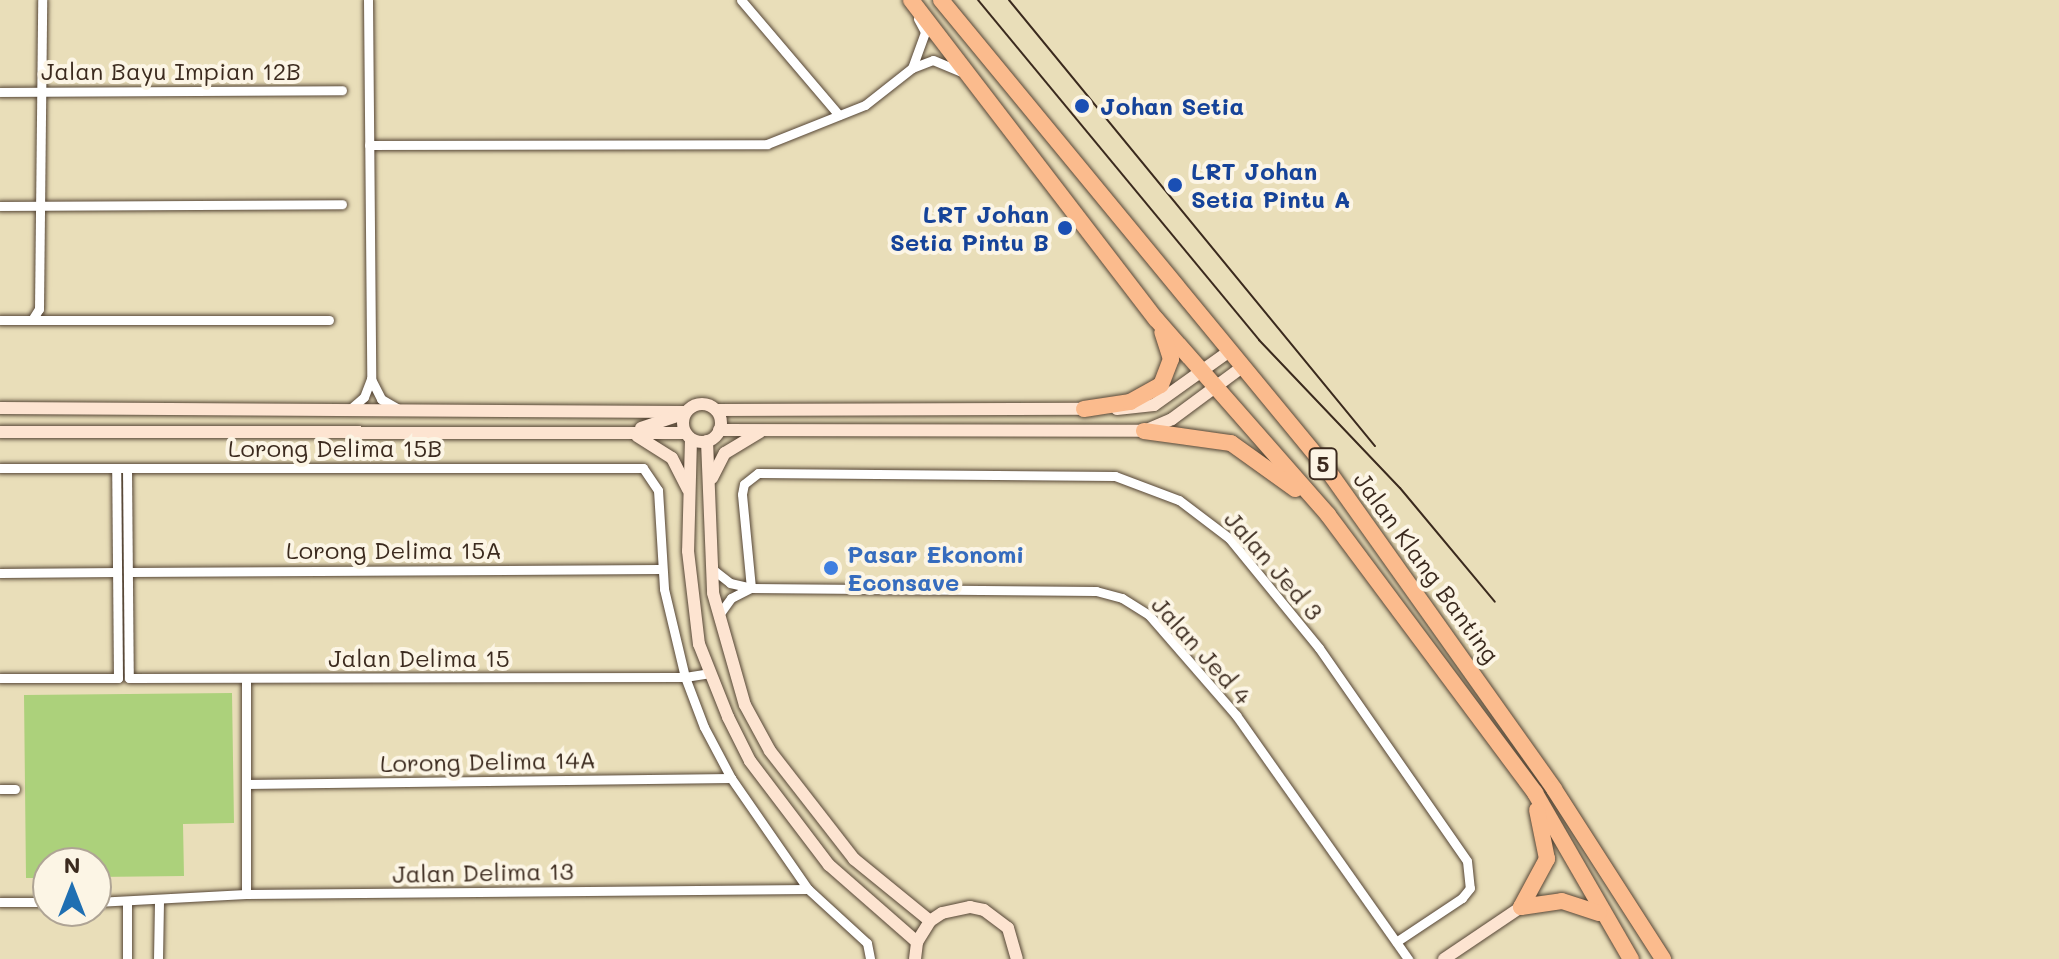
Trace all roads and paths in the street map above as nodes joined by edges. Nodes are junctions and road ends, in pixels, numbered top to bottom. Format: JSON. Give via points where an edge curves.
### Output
{"nodes":[{"id":1,"x":42,"y":0,"type":"edge"},
{"id":2,"x":368,"y":0,"type":"edge"},
{"id":3,"x":741,"y":0,"type":"edge"},
{"id":4,"x":910,"y":0,"type":"edge"},
{"id":5,"x":941,"y":0,"type":"edge"},
{"id":6,"x":912,"y":68,"type":"junction"},
{"id":7,"x":978,"y":87,"type":"junction"},
{"id":8,"x":342,"y":90,"type":"dead end"},
{"id":9,"x":0,"y":92,"type":"edge"},
{"id":10,"x":37,"y":92,"type":"junction"},
{"id":11,"x":839,"y":115,"type":"junction"},
{"id":12,"x":369,"y":145,"type":"junction"},
{"id":13,"x":342,"y":204,"type":"dead end"},
{"id":14,"x":0,"y":206,"type":"edge"},
{"id":15,"x":37,"y":207,"type":"junction"},
{"id":16,"x":1156,"y":319,"type":"junction"},
{"id":17,"x":0,"y":320,"type":"edge"},
{"id":18,"x":32,"y":320,"type":"junction"},
{"id":19,"x":329,"y":320,"type":"dead end"},
{"id":20,"x":1228,"y":352,"type":"junction"},
{"id":21,"x":1241,"y":368,"type":"junction"},
{"id":22,"x":1204,"y":372,"type":"junction"},
{"id":23,"x":371,"y":379,"type":"junction"},
{"id":24,"x":1216,"y":385,"type":"junction"},
{"id":25,"x":0,"y":408,"type":"edge"},
{"id":26,"x":1084,"y":409,"type":"junction"},
{"id":27,"x":716,"y":410,"type":"junction"},
{"id":28,"x":348,"y":411,"type":"junction"},
{"id":29,"x":402,"y":411,"type":"junction"},
{"id":30,"x":685,"y":413,"type":"junction"},
{"id":31,"x":770,"y":428,"type":"junction"},
{"id":32,"x":719,"y":430,"type":"junction"},
{"id":33,"x":1144,"y":431,"type":"junction"},
{"id":34,"x":0,"y":432,"type":"edge"},
{"id":35,"x":622,"y":433,"type":"junction"},
{"id":36,"x":688,"y":436,"type":"junction"},
{"id":37,"x":707,"y":441,"type":"junction"},
{"id":38,"x":0,"y":468,"type":"edge"},
{"id":39,"x":122,"y":469,"type":"junction"},
{"id":40,"x":709,"y":488,"type":"junction"},
{"id":41,"x":690,"y":493,"type":"junction"},
{"id":42,"x":1328,"y":515,"type":"junction"},
{"id":43,"x":711,"y":568,"type":"junction"},
{"id":44,"x":660,"y":569,"type":"junction"},
{"id":45,"x":117,"y":572,"type":"junction"},
{"id":46,"x":129,"y":572,"type":"junction"},
{"id":47,"x":0,"y":573,"type":"edge"},
{"id":48,"x":751,"y":588,"type":"junction"},
{"id":49,"x":718,"y":616,"type":"junction"},
{"id":50,"x":728,"y":649,"type":"junction"},
{"id":51,"x":709,"y":673,"type":"junction"},
{"id":52,"x":685,"y":677,"type":"junction"},
{"id":53,"x":0,"y":678,"type":"edge"},
{"id":54,"x":123,"y":678,"type":"junction"},
{"id":55,"x":246,"y":679,"type":"junction"},
{"id":56,"x":737,"y":679,"type":"junction"},
{"id":57,"x":731,"y":778,"type":"junction"},
{"id":58,"x":246,"y":784,"type":"junction"},
{"id":59,"x":0,"y":789,"type":"edge"},
{"id":60,"x":15,"y":789,"type":"dead end"},
{"id":61,"x":1535,"y":793,"type":"junction"},
{"id":62,"x":808,"y":889,"type":"junction"},
{"id":63,"x":246,"y":894,"type":"junction"},
{"id":64,"x":159,"y":899,"type":"junction"},
{"id":65,"x":0,"y":902,"type":"edge"},
{"id":66,"x":32,"y":902,"type":"edge"},
{"id":67,"x":112,"y":902,"type":"edge"},
{"id":68,"x":127,"y":902,"type":"junction"},
{"id":69,"x":1521,"y":907,"type":"junction"},
{"id":70,"x":1603,"y":917,"type":"junction"},
{"id":71,"x":930,"y":921,"type":"junction"},
{"id":72,"x":917,"y":942,"type":"junction"},
{"id":73,"x":1396,"y":942,"type":"junction"},
{"id":74,"x":127,"y":959,"type":"edge"},
{"id":75,"x":158,"y":959,"type":"edge"},
{"id":76,"x":870,"y":959,"type":"edge"},
{"id":77,"x":915,"y":959,"type":"edge"},
{"id":78,"x":1017,"y":959,"type":"edge"},
{"id":79,"x":1408,"y":959,"type":"edge"},
{"id":80,"x":1444,"y":959,"type":"edge"},
{"id":81,"x":1631,"y":959,"type":"edge"},
{"id":82,"x":1663,"y":959,"type":"edge"}],
"edges":[{"from":1,"to":10,"type":"street"},
{"from":2,"to":12,"type":"street"},
{"from":3,"to":11,"type":"street"},
{"from":4,"to":6,"type":"street","via":[[925,32]]},
{"from":4,"to":7,"type":"highway","name":"Jalan Klang Banting","number":"5"},
{"from":5,"to":20,"type":"highway","name":"Jalan Klang Banting","number":"5"},
{"from":6,"to":7,"type":"street","via":[[933,60],[957,68]]},
{"from":6,"to":11,"type":"street","via":[[865,105]]},
{"from":7,"to":16,"type":"highway","name":"Jalan Klang Banting","number":"5"},
{"from":8,"to":10,"type":"street","name":"Jalan Bayu Impian 12B"},
{"from":9,"to":10,"type":"street","name":"Jalan Bayu Impian 12B"},
{"from":10,"to":15,"type":"street"},
{"from":11,"to":12,"type":"street","via":[[767,144]]},
{"from":12,"to":23,"type":"street"},
{"from":13,"to":15,"type":"street"},
{"from":14,"to":15,"type":"street"},
{"from":15,"to":18,"type":"street","via":[[39,309]]},
{"from":16,"to":22,"type":"highway","name":"Jalan Klang Banting","number":"5"},
{"from":16,"to":26,"type":"highway","via":[[1171,359],[1161,385],[1130,402]]},
{"from":17,"to":18,"type":"street"},
{"from":18,"to":19,"type":"street"},
{"from":20,"to":21,"type":"highway","name":"Jalan Klang Banting","number":"5"},
{"from":20,"to":22,"type":"street"},
{"from":21,"to":24,"type":"street"},
{"from":21,"to":82,"type":"highway","name":"Jalan Klang Banting","number":"5","via":[[1324,465],[1404,572]]},
{"from":22,"to":24,"type":"highway","name":"Jalan Klang Banting","number":"5"},
{"from":22,"to":26,"type":"street","via":[[1154,405]]},
{"from":23,"to":28,"type":"street","via":[[364,397]]},
{"from":23,"to":29,"type":"street","via":[[381,399]]},
{"from":24,"to":33,"type":"street","via":[[1172,419]]},
{"from":24,"to":42,"type":"highway","name":"Jalan Klang Banting","number":"5"},
{"from":25,"to":28,"type":"street"},
{"from":26,"to":27,"type":"street"},
{"from":27,"to":30,"type":"street","via":[[700,404]]},
{"from":27,"to":32,"type":"street"},
{"from":28,"to":29,"type":"street"},
{"from":29,"to":30,"type":"street"},
{"from":30,"to":35,"type":"street"},
{"from":30,"to":36,"type":"street"},
{"from":31,"to":32,"type":"street"},
{"from":31,"to":33,"type":"street"},
{"from":31,"to":40,"type":"street","via":[[725,453]]},
{"from":32,"to":37,"type":"street"},
{"from":33,"to":42,"type":"highway","via":[[1231,443]]},
{"from":34,"to":35,"type":"street"},
{"from":35,"to":36,"type":"street"},
{"from":35,"to":41,"type":"street","via":[[660,446]]},
{"from":36,"to":37,"type":"street"},
{"from":36,"to":41,"type":"street"},
{"from":37,"to":40,"type":"street"},
{"from":38,"to":39,"type":"street","name":"Lorong Delima 15B"},
{"from":39,"to":44,"type":"street","name":"Lorong Delima 15B","via":[[636,466],[650,473],[658,490]]},
{"from":39,"to":45,"type":"street"},
{"from":39,"to":46,"type":"street"},
{"from":40,"to":43,"type":"street"},
{"from":41,"to":51,"type":"street","via":[[688,551],[699,644]]},
{"from":42,"to":61,"type":"highway","name":"Jalan Klang Banting","number":"5"},
{"from":43,"to":48,"type":"street","name":"Jalan Jed 4","via":[[730,583]]},
{"from":43,"to":49,"type":"street"},
{"from":44,"to":46,"type":"street","name":"Lorong Delima 15A"},
{"from":44,"to":52,"type":"street"},
{"from":45,"to":47,"type":"street"},
{"from":45,"to":54,"type":"street"},
{"from":46,"to":54,"type":"street"},
{"from":48,"to":49,"type":"street","via":[[731,598]]},
{"from":48,"to":73,"type":"street","name":"Jalan Jed 4","via":[[1096,591],[1122,598],[1149,615],[1236,715]]},
{"from":48,"to":73,"type":"street","name":"Jalan Jed 3","via":[[742,494],[749,477],[758,473],[1115,476],[1179,500],[1229,538],[1301,624],[1467,861],[1470,888],[1462,898]]},
{"from":49,"to":50,"type":"street"},
{"from":50,"to":51,"type":"street"},
{"from":50,"to":56,"type":"street"},
{"from":51,"to":52,"type":"street","name":"Jalan Delima 15"},
{"from":51,"to":56,"type":"street"},
{"from":51,"to":72,"type":"street","via":[[750,761],[829,865]]},
{"from":52,"to":55,"type":"street","name":"Jalan Delima 15"},
{"from":52,"to":57,"type":"street"},
{"from":53,"to":54,"type":"street","name":"Jalan Delima 15"},
{"from":54,"to":55,"type":"street","name":"Jalan Delima 15"},
{"from":55,"to":58,"type":"street"},
{"from":56,"to":71,"type":"street","via":[[770,751],[825,823],[854,859]]},
{"from":57,"to":58,"type":"street","name":"Lorong Delima 14A"},
{"from":57,"to":62,"type":"street"},
{"from":58,"to":63,"type":"street"},
{"from":59,"to":60,"type":"street"},
{"from":61,"to":69,"type":"highway","via":[[1547,859]]},
{"from":61,"to":70,"type":"highway","name":"Jalan Klang Banting","number":"5"},
{"from":62,"to":63,"type":"street","name":"Jalan Delima 13"},
{"from":62,"to":76,"type":"street","via":[[867,943]]},
{"from":63,"to":64,"type":"street","name":"Jalan Delima 13"},
{"from":64,"to":68,"type":"street","name":"Jalan Delima 13"},
{"from":64,"to":75,"type":"street"},
{"from":65,"to":66,"type":"street"},
{"from":67,"to":68,"type":"street"},
{"from":68,"to":74,"type":"street"},
{"from":69,"to":70,"type":"highway","via":[[1576,903]]},
{"from":69,"to":80,"type":"street"},
{"from":70,"to":81,"type":"highway","name":"Jalan Klang Banting","number":"5"},
{"from":71,"to":72,"type":"street"},
{"from":71,"to":78,"type":"street","via":[[955,908],[984,910],[1008,928]]},
{"from":72,"to":77,"type":"street"},
{"from":73,"to":79,"type":"street","name":"Jalan Jed 4"}]}
